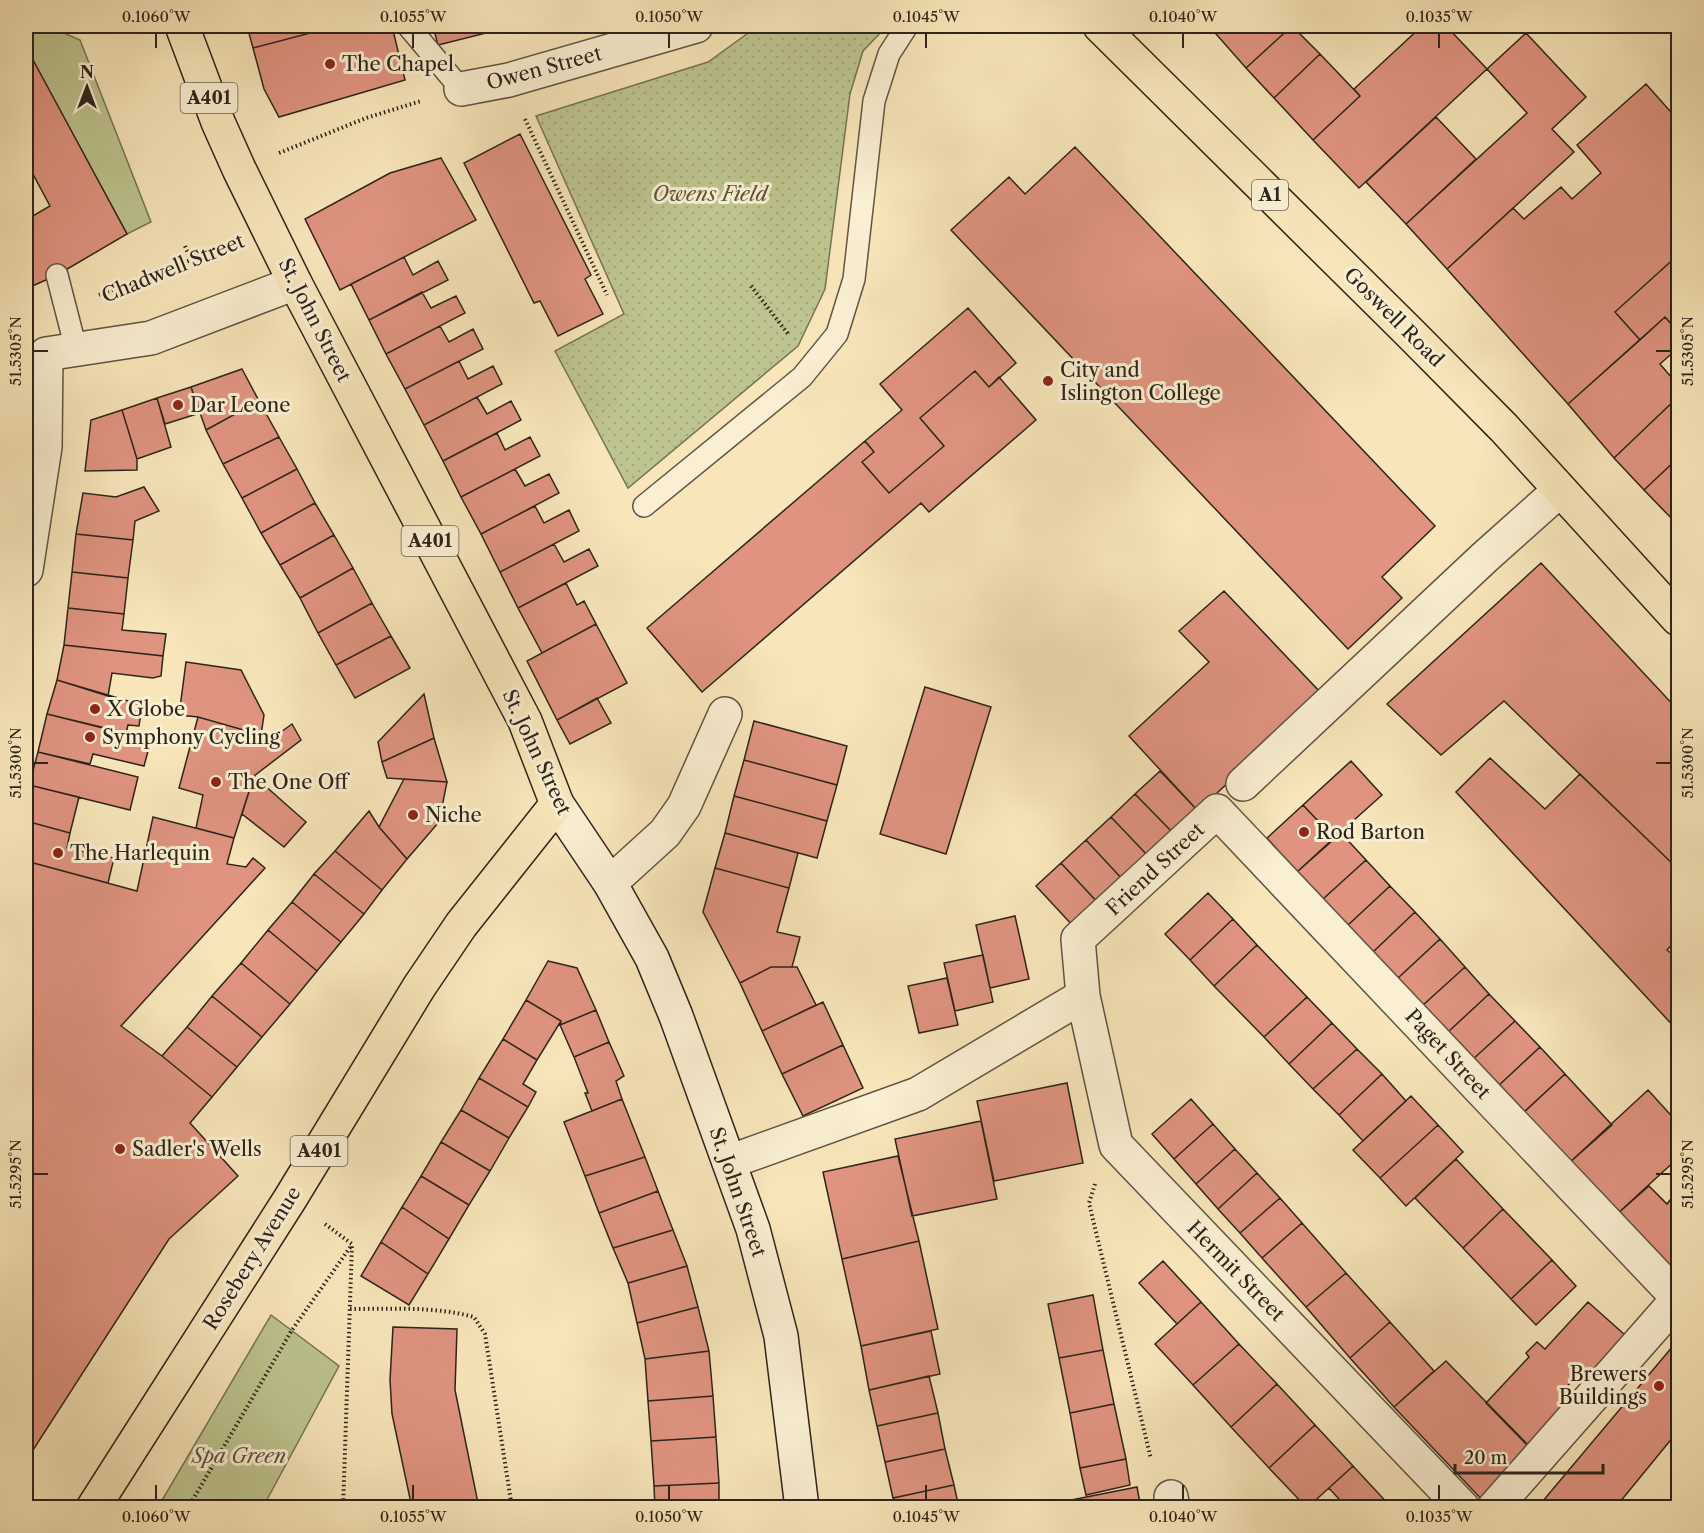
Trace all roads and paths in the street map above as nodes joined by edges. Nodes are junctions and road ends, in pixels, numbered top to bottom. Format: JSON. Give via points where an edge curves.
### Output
{"nodes":[{"id":1,"x":182,"y":26,"type":"edge"},
{"id":2,"x":408,"y":26,"type":"edge"},
{"id":3,"x":696,"y":26,"type":"edge"},
{"id":4,"x":906,"y":26,"type":"edge"},
{"id":5,"x":1100,"y":26,"type":"edge"},
{"id":6,"x":509,"y":80,"type":"junction"},
{"id":7,"x":461,"y":89,"type":"junction"},
{"id":8,"x":239,"y":169,"type":"junction"},
{"id":9,"x":268,"y":229,"type":"junction"},
{"id":10,"x":185,"y":246,"type":"dead end"},
{"id":11,"x":188,"y":253,"type":"dead end"},
{"id":12,"x":57,"y":275,"type":"dead end"},
{"id":13,"x":295,"y":283,"type":"junction"},
{"id":14,"x":751,"y":286,"type":"dead end"},
{"id":15,"x":607,"y":295,"type":"dead end"},
{"id":16,"x":61,"y":352,"type":"junction"},
{"id":17,"x":812,"y":364,"type":"junction"},
{"id":18,"x":1560,"y":490,"type":"junction"},
{"id":19,"x":644,"y":506,"type":"dead end"},
{"id":20,"x":26,"y":570,"type":"edge"},
{"id":21,"x":1678,"y":619,"type":"edge"},
{"id":22,"x":725,"y":714,"type":"dead end"},
{"id":23,"x":1243,"y":784,"type":"joint"},
{"id":24,"x":557,"y":804,"type":"junction"},
{"id":25,"x":1217,"y":811,"type":"junction"},
{"id":26,"x":610,"y":883,"type":"junction"},
{"id":27,"x":1083,"y":996,"type":"junction"},
{"id":28,"x":729,"y":1162,"type":"junction"},
{"id":29,"x":1096,"y":1180,"type":"dead end"},
{"id":30,"x":290,"y":1199,"type":"junction"},
{"id":31,"x":352,"y":1244,"type":"junction"},
{"id":32,"x":1678,"y":1298,"type":"edge"},
{"id":33,"x":350,"y":1309,"type":"junction"},
{"id":34,"x":1172,"y":1502,"type":"edge"},
{"id":35,"x":93,"y":1508,"type":"edge"},
{"id":36,"x":188,"y":1508,"type":"edge"},
{"id":37,"x":344,"y":1508,"type":"edge"},
{"id":38,"x":512,"y":1508,"type":"edge"},
{"id":39,"x":802,"y":1508,"type":"edge"},
{"id":40,"x":1462,"y":1508,"type":"edge"},
{"id":41,"x":1494,"y":1508,"type":"edge"}],
"edges":[{"from":1,"to":8,"type":"main road","name":"St. John Street","number":"A401"},
{"from":2,"to":7,"type":"lane","name":"Owen Street"},
{"from":3,"to":6,"type":"street","name":"Owen Street"},
{"from":4,"to":17,"type":"lane","via":[[890,54],[874,101],[854,279],[837,334]]},
{"from":5,"to":18,"type":"main road","name":"Goswell Road","number":"A1","via":[[1412,335]]},
{"from":6,"to":7,"type":"street","name":"Owen Street"},
{"from":6,"to":15,"type":"path"},
{"from":7,"to":8,"type":"path","name":"Owen Street","via":[[366,118]]},
{"from":8,"to":9,"type":"main road","name":"St. John Street","number":"A401"},
{"from":9,"to":13,"type":"main road","name":"St. John Street","number":"A401"},
{"from":9,"to":16,"type":"path","name":"Chadwell Street","via":[[95,296]]},
{"from":10,"to":11,"type":"path"},
{"from":12,"to":16,"type":"lane"},
{"from":13,"to":16,"type":"street","via":[[151,338]]},
{"from":13,"to":24,"type":"main road","name":"St. John Street","number":"A401","via":[[520,712]]},
{"from":14,"to":17,"type":"path"},
{"from":16,"to":20,"type":"street"},
{"from":17,"to":19,"type":"lane","via":[[802,377]]},
{"from":18,"to":21,"type":"main road","name":"Goswell Road","number":"A1"},
{"from":18,"to":23,"type":"street","name":"Friend Street"},
{"from":22,"to":26,"type":"street","via":[[684,806],[665,832]]},
{"from":23,"to":25,"type":"lane","name":"Friend Street"},
{"from":24,"to":26,"type":"street","name":"St. John Street"},
{"from":24,"to":30,"type":"main road","name":"Rosebery Avenue","number":"A401","via":[[461,925],[419,987]]},
{"from":25,"to":27,"type":"street","name":"Friend Street","via":[[1078,939]]},
{"from":25,"to":32,"type":"street","name":"Paget Street"},
{"from":26,"to":28,"type":"street","name":"St. John Street","via":[[652,958]]},
{"from":27,"to":28,"type":"street","via":[[918,1094]]},
{"from":27,"to":40,"type":"street","name":"Hermit Street","via":[[1116,1145]]},
{"from":28,"to":39,"type":"street","name":"St. John Street","via":[[753,1229],[781,1336]]},
{"from":29,"to":34,"type":"path","via":[[1089,1203],[1158,1486]]},
{"from":30,"to":31,"type":"path"},
{"from":30,"to":35,"type":"main road","name":"Rosebery Avenue","number":"A401"},
{"from":31,"to":33,"type":"path"},
{"from":31,"to":36,"type":"path","via":[[292,1330]]},
{"from":32,"to":41,"type":"street"},
{"from":33,"to":37,"type":"path"},
{"from":33,"to":38,"type":"path","via":[[428,1310],[474,1317],[484,1334]]}]}
